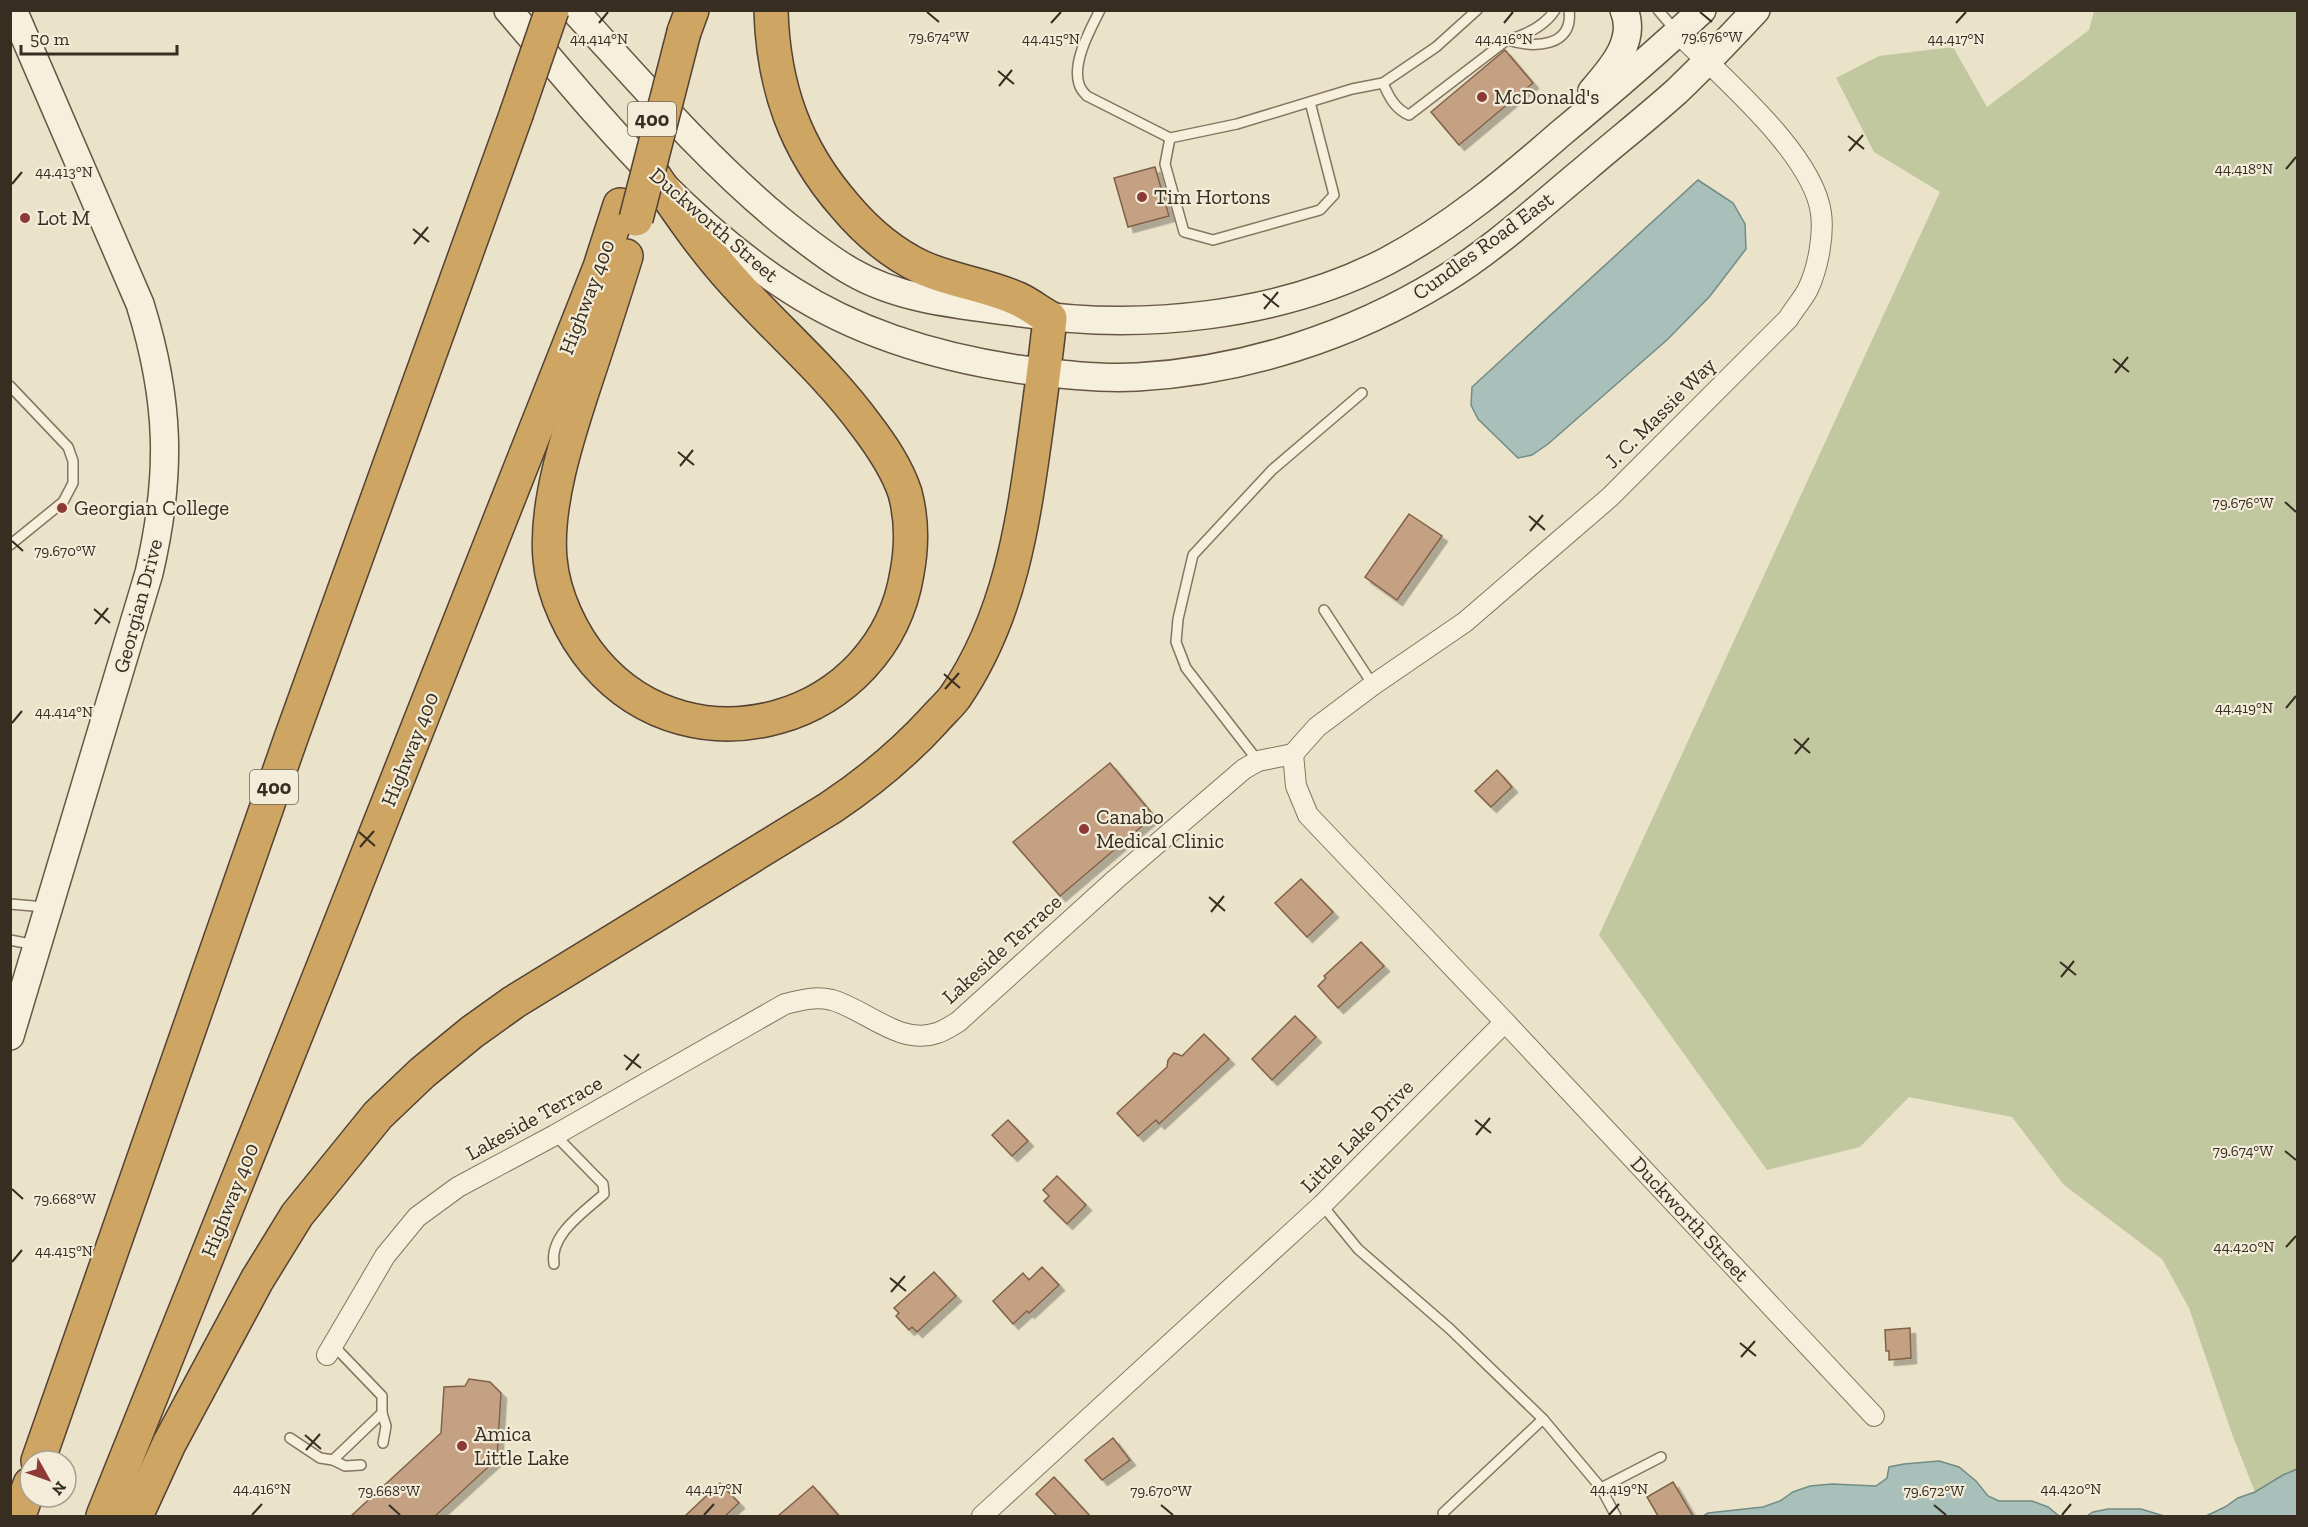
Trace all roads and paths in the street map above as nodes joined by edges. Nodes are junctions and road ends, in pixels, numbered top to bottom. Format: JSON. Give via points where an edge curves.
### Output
{"nodes":[{"id":1,"x":13,"y":10,"type":"edge"},
{"id":2,"x":508,"y":10,"type":"edge"},
{"id":3,"x":529,"y":10,"type":"edge"},
{"id":4,"x":552,"y":10,"type":"edge"},
{"id":5,"x":574,"y":10,"type":"edge"},
{"id":6,"x":771,"y":10,"type":"edge"},
{"id":7,"x":1100,"y":10,"type":"edge"},
{"id":8,"x":1556,"y":10,"type":"edge"},
{"id":9,"x":1569,"y":10,"type":"edge"},
{"id":10,"x":1624,"y":10,"type":"edge"},
{"id":11,"x":1658,"y":10,"type":"edge"},
{"id":12,"x":1702,"y":10,"type":"edge"},
{"id":13,"x":1756,"y":10,"type":"edge"},
{"id":14,"x":1474,"y":11,"type":"edge"},
{"id":15,"x":688,"y":21,"type":"edge"},
{"id":16,"x":1678,"y":33,"type":"junction"},
{"id":17,"x":1507,"y":40,"type":"junction"},
{"id":18,"x":1707,"y":62,"type":"junction"},
{"id":19,"x":1383,"y":83,"type":"junction"},
{"id":20,"x":1310,"y":102,"type":"junction"},
{"id":21,"x":507,"y":107,"type":"junction"},
{"id":22,"x":1170,"y":138,"type":"junction"},
{"id":23,"x":1552,"y":141,"type":"junction"},
{"id":24,"x":650,"y":170,"type":"junction"},
{"id":25,"x":628,"y":212,"type":"junction"},
{"id":26,"x":1050,"y":318,"type":"junction"},
{"id":27,"x":1045,"y":373,"type":"junction"},
{"id":28,"x":10,"y":386,"type":"edge"},
{"id":29,"x":1362,"y":393,"type":"dead end"},
{"id":30,"x":10,"y":545,"type":"edge"},
{"id":31,"x":1324,"y":610,"type":"dead end"},
{"id":32,"x":1372,"y":685,"type":"junction"},
{"id":33,"x":1293,"y":754,"type":"junction"},
{"id":34,"x":1258,"y":761,"type":"junction"},
{"id":35,"x":10,"y":904,"type":"edge"},
{"id":36,"x":50,"y":908,"type":"junction"},
{"id":37,"x":10,"y":940,"type":"edge"},
{"id":38,"x":39,"y":946,"type":"junction"},
{"id":39,"x":1505,"y":1022,"type":"junction"},
{"id":40,"x":10,"y":1036,"type":"edge"},
{"id":41,"x":555,"y":1135,"type":"junction"},
{"id":42,"x":1322,"y":1205,"type":"junction"},
{"id":43,"x":554,"y":1264,"type":"dead end"},
{"id":44,"x":330,"y":1350,"type":"joint"},
{"id":45,"x":382,"y":1413,"type":"junction"},
{"id":46,"x":1874,"y":1416,"type":"dead end"},
{"id":47,"x":1543,"y":1419,"type":"junction"},
{"id":48,"x":290,"y":1438,"type":"dead end"},
{"id":49,"x":383,"y":1443,"type":"dead end"},
{"id":50,"x":42,"y":1449,"type":"edge"},
{"id":51,"x":1661,"y":1457,"type":"dead end"},
{"id":52,"x":333,"y":1460,"type":"junction"},
{"id":53,"x":361,"y":1465,"type":"dead end"},
{"id":54,"x":1601,"y":1488,"type":"junction"},
{"id":55,"x":1443,"y":1514,"type":"dead end"},
{"id":56,"x":103,"y":1516,"type":"edge"},
{"id":57,"x":136,"y":1516,"type":"edge"},
{"id":58,"x":981,"y":1516,"type":"edge"},
{"id":59,"x":1616,"y":1516,"type":"edge"}],
"edges":[{"from":1,"to":36,"type":"main road","name":"Georgian Drive","via":[[140,304],[157,367],[164,414],[163,494],[156,543]]},
{"from":2,"to":24,"type":"main road","name":"Duckworth Street"},
{"from":3,"to":21,"type":"highway"},
{"from":4,"to":21,"type":"highway","number":"400","bridge":true},
{"from":5,"to":26,"type":"main road","via":[[733,180],[832,260],[876,284],[909,294]]},
{"from":6,"to":26,"type":"highway","via":[[780,85],[796,133],[819,174],[856,219],[907,260],[1017,299]]},
{"from":7,"to":22,"type":"lane","via":[[1084,40],[1079,85],[1087,96]]},
{"from":8,"to":17,"type":"lane","via":[[1537,28]]},
{"from":9,"to":17,"type":"lane","via":[[1568,23],[1559,39],[1544,46]]},
{"from":10,"to":23,"type":"main road","via":[[1624,47]]},
{"from":11,"to":16,"type":"lane"},
{"from":12,"to":16,"type":"main road","name":"Cundles Road East"},
{"from":13,"to":18,"type":"main road","name":"Cundles Road East"},
{"from":14,"to":19,"type":"lane","via":[[1436,47]]},
{"from":15,"to":25,"type":"highway","name":"Highway 400","number":"400","bridge":true},
{"from":16,"to":18,"type":"street","name":"J. C. Massie Way"},
{"from":16,"to":23,"type":"main road","name":"Cundles Road East"},
{"from":17,"to":19,"type":"lane","via":[[1409,115],[1391,100]]},
{"from":18,"to":27,"type":"main road","name":"Cundles Road East","via":[[1486,249],[1436,284],[1363,322],[1331,336],[1224,367],[1135,377]]},
{"from":18,"to":32,"type":"street","name":"J. C. Massie Way","via":[[1775,130],[1797,157],[1811,185],[1821,212],[1821,236],[1808,289],[1788,319],[1610,497],[1465,622]]},
{"from":19,"to":20,"type":"lane"},
{"from":20,"to":22,"type":"lane","via":[[1237,124]]},
{"from":20,"to":22,"type":"lane","via":[[1334,195],[1320,210],[1213,240],[1184,232],[1165,164]]},
{"from":21,"to":50,"type":"highway","number":"400"},
{"from":23,"to":26,"type":"main road","name":"Cundles Road East","via":[[1489,195],[1433,234],[1348,278],[1253,307],[1163,319]]},
{"from":24,"to":25,"type":"highway","via":[[732,281],[848,400],[884,449],[909,510],[907,577],[885,635],[842,685],[786,716],[722,725],[688,720],[654,706],[635,697],[603,671],[581,644],[563,611],[550,560],[560,466]]},
{"from":24,"to":27,"type":"main road","name":"Duckworth Street","via":[[748,259],[829,312],[883,336],[935,352]]},
{"from":25,"to":56,"type":"highway","name":"Highway 400","number":"400","via":[[600,267]]},
{"from":26,"to":27,"type":"highway"},
{"from":27,"to":57,"type":"highway","via":[[1010,581],[996,619],[954,697],[894,762],[862,786],[514,1002],[422,1073],[378,1115],[297,1215],[257,1280],[169,1444]]},
{"from":28,"to":30,"type":"lane","via":[[68,447],[74,461],[73,483],[63,502]]},
{"from":29,"to":34,"type":"lane","via":[[1272,470],[1193,555],[1176,642],[1186,668]]},
{"from":31,"to":32,"type":"lane"},
{"from":32,"to":33,"type":"street","name":"J. C. Massie Way","via":[[1317,727]]},
{"from":33,"to":34,"type":"street","name":"Lakeside Terrace"},
{"from":33,"to":39,"type":"street","via":[[1296,786],[1308,815]]},
{"from":34,"to":41,"type":"street","name":"Lakeside Terrace","via":[[1116,879],[958,1022],[936,1034],[919,1036],[897,1031],[831,1000],[810,998],[786,1004]]},
{"from":35,"to":36,"type":"lane"},
{"from":36,"to":38,"type":"main road","name":"Georgian Drive"},
{"from":37,"to":38,"type":"lane"},
{"from":38,"to":40,"type":"main road","name":"Georgian Drive"},
{"from":39,"to":42,"type":"street","name":"Little Lake Drive"},
{"from":39,"to":46,"type":"street","name":"Duckworth Street"},
{"from":41,"to":43,"type":"lane","via":[[603,1184],[604,1194],[563,1233],[552,1252]]},
{"from":41,"to":44,"type":"street","name":"Lakeside Terrace","via":[[458,1186],[417,1217],[385,1256]]},
{"from":42,"to":47,"type":"lane","via":[[1358,1249],[1450,1329]]},
{"from":42,"to":58,"type":"street","name":"Little Lake Drive"},
{"from":44,"to":45,"type":"lane","via":[[382,1396]]},
{"from":45,"to":49,"type":"lane","via":[[386,1426]]},
{"from":45,"to":52,"type":"lane"},
{"from":47,"to":54,"type":"lane"},
{"from":47,"to":55,"type":"lane"},
{"from":48,"to":52,"type":"lane","via":[[320,1458]]},
{"from":51,"to":54,"type":"lane"},
{"from":52,"to":53,"type":"lane","via":[[345,1466]]},
{"from":54,"to":59,"type":"lane"}]}
